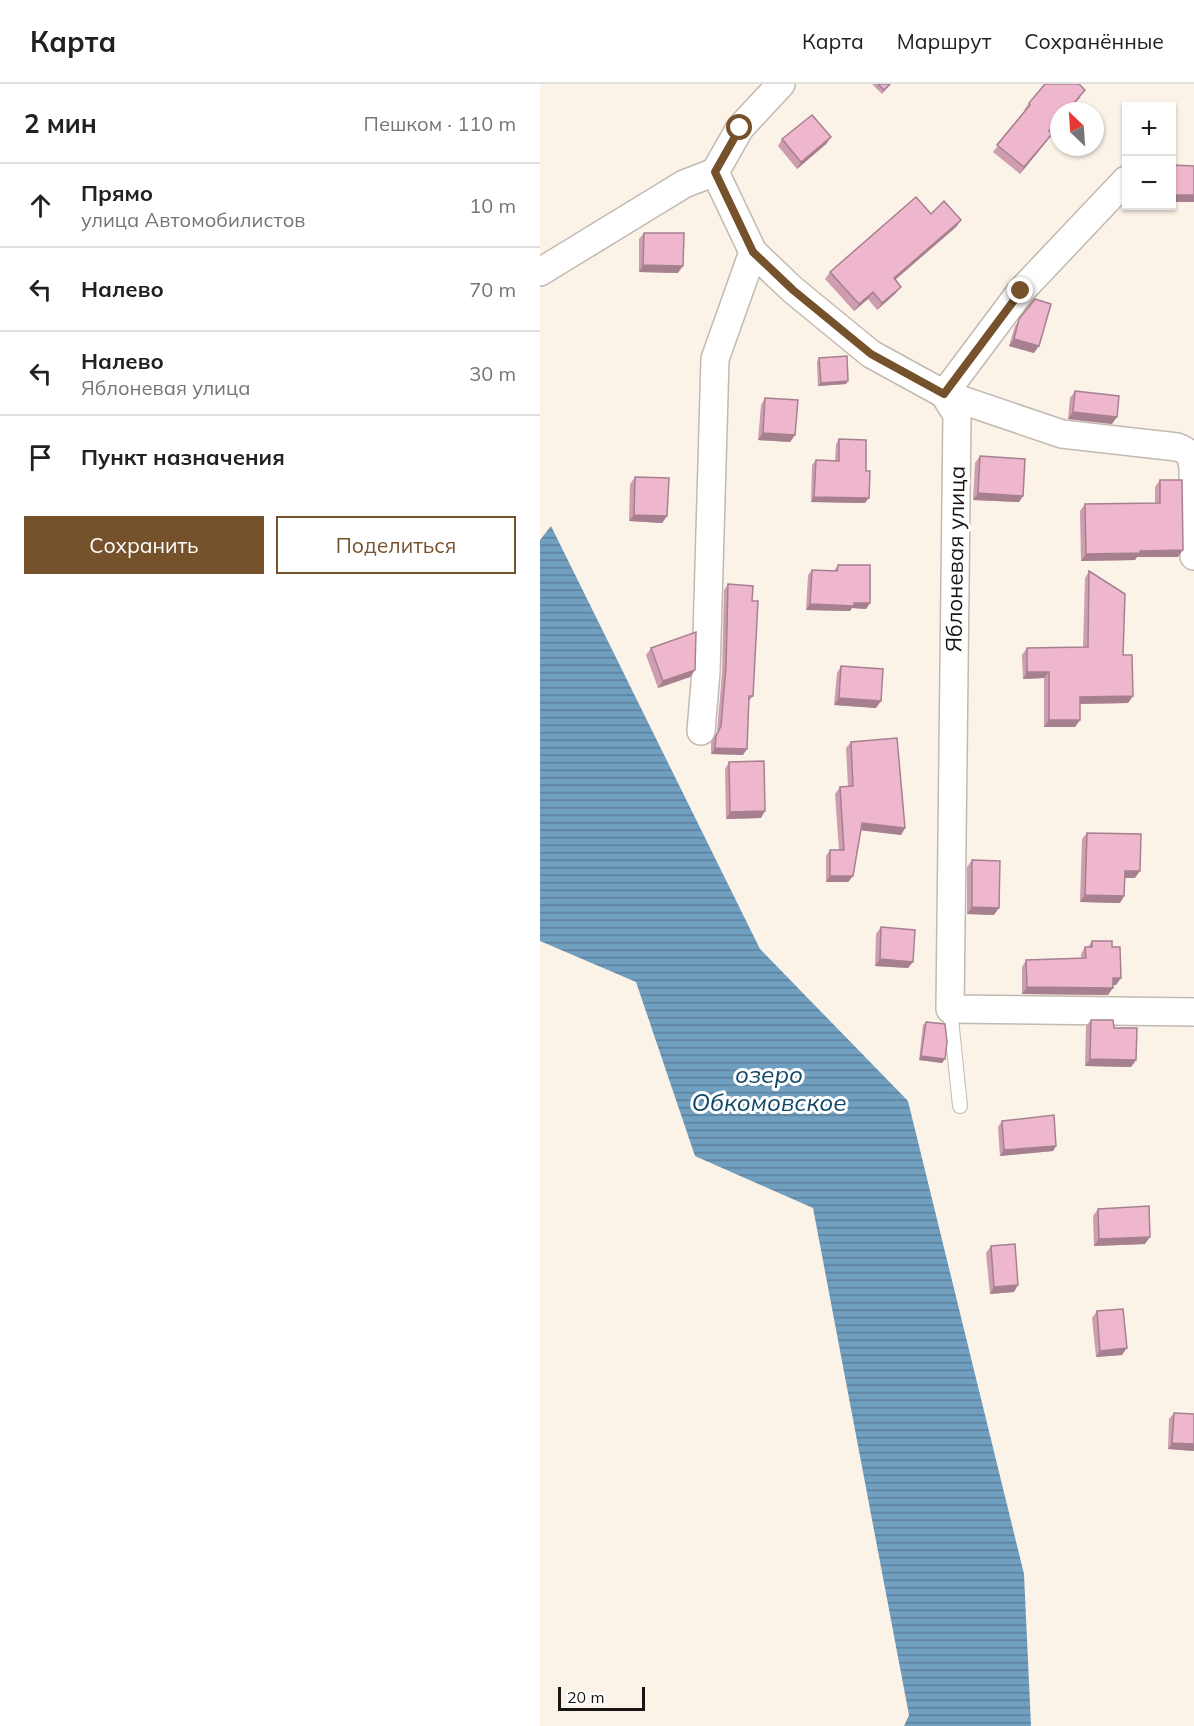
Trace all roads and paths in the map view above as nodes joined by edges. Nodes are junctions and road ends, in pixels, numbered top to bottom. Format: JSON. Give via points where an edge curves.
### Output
{"nodes":[{"id":1,"x":781,"y":84,"type":"edge"},
{"id":2,"x":715,"y":172,"type":"junction"},
{"id":3,"x":1122,"y":184,"type":"edge"},
{"id":4,"x":753,"y":252,"type":"junction"},
{"id":5,"x":540,"y":272,"type":"edge"},
{"id":6,"x":944,"y":394,"type":"junction"},
{"id":7,"x":1194,"y":556,"type":"edge"},
{"id":8,"x":701,"y":731,"type":"dead end"},
{"id":9,"x":950,"y":1009,"type":"junction"},
{"id":10,"x":1194,"y":1012,"type":"edge"},
{"id":11,"x":960,"y":1106,"type":"dead end"}],
"edges":[{"from":1,"to":2,"type":"street","via":[[740,128]]},
{"from":2,"to":4,"type":"street"},
{"from":2,"to":5,"type":"street","via":[[684,184]]},
{"from":3,"to":6,"type":"street","via":[[1021,291]]},
{"from":4,"to":6,"type":"street","via":[[871,354]]},
{"from":4,"to":8,"type":"street","via":[[715,359]]},
{"from":6,"to":7,"type":"street","via":[[1062,434],[1188,450],[1193,467]]},
{"from":6,"to":9,"type":"street","name":"Яблоневая улица","via":[[957,415]]},
{"from":9,"to":10,"type":"street"},
{"from":9,"to":11,"type":"lane"}]}
